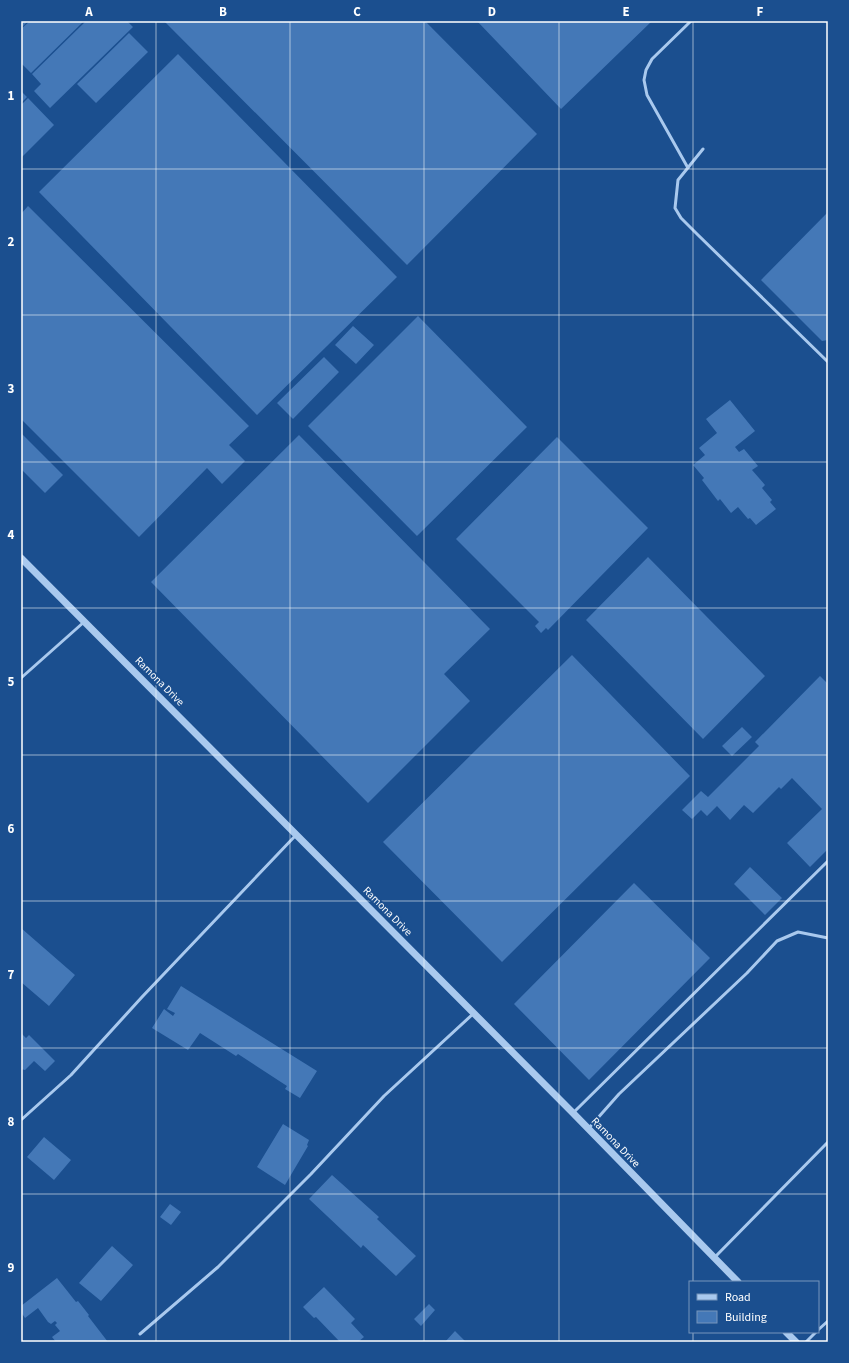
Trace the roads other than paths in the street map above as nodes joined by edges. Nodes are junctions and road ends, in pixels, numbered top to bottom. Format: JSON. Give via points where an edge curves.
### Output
{"nodes":[{"id":1,"x":691,"y":21,"type":"edge"},
{"id":2,"x":703,"y":149,"type":"dead end"},
{"id":3,"x":688,"y":168,"type":"junction"},
{"id":4,"x":827,"y":360,"type":"edge"},
{"id":5,"x":21,"y":558,"type":"edge"},
{"id":6,"x":84,"y":622,"type":"junction"},
{"id":7,"x":21,"y":678,"type":"edge"},
{"id":8,"x":296,"y":835,"type":"junction"},
{"id":9,"x":828,"y":861,"type":"edge"},
{"id":10,"x":828,"y":938,"type":"edge"},
{"id":11,"x":474,"y":1013,"type":"junction"},
{"id":12,"x":573,"y":1113,"type":"junction"},
{"id":13,"x":21,"y":1120,"type":"edge"},
{"id":14,"x":588,"y":1129,"type":"junction"},
{"id":15,"x":828,"y":1142,"type":"edge"},
{"id":16,"x":714,"y":1258,"type":"junction"},
{"id":17,"x":737,"y":1281,"type":"edge"},
{"id":18,"x":828,"y":1321,"type":"edge"},
{"id":19,"x":819,"y":1329,"type":"edge"},
{"id":20,"x":787,"y":1333,"type":"edge"},
{"id":21,"x":815,"y":1333,"type":"edge"},
{"id":22,"x":140,"y":1334,"type":"dead end"},
{"id":23,"x":796,"y":1342,"type":"edge"},
{"id":24,"x":806,"y":1342,"type":"edge"}],
"edges":[{"from":1,"to":3,"type":"lane","via":[[652,59],[644,80],[647,95]]},
{"from":2,"to":3,"type":"lane"},
{"from":3,"to":4,"type":"lane","via":[[678,180],[675,208],[681,218]]},
{"from":5,"to":6,"type":"street","name":"Ramona Drive"},
{"from":6,"to":7,"type":"lane"},
{"from":6,"to":8,"type":"street","name":"Ramona Drive"},
{"from":8,"to":11,"type":"street","name":"Ramona Drive"},
{"from":8,"to":13,"type":"lane","via":[[71,1075]]},
{"from":9,"to":12,"type":"lane"},
{"from":10,"to":14,"type":"lane","via":[[798,932],[777,941],[747,973],[619,1094]]},
{"from":11,"to":12,"type":"street","name":"Ramona Drive"},
{"from":11,"to":22,"type":"lane","via":[[384,1096],[218,1267]]},
{"from":12,"to":14,"type":"street","name":"Ramona Drive"},
{"from":14,"to":16,"type":"street","name":"Ramona Drive"},
{"from":15,"to":16,"type":"lane"},
{"from":16,"to":17,"type":"street","name":"Ramona Drive"},
{"from":18,"to":19,"type":"lane"},
{"from":20,"to":23,"type":"street"},
{"from":21,"to":24,"type":"lane"}]}
